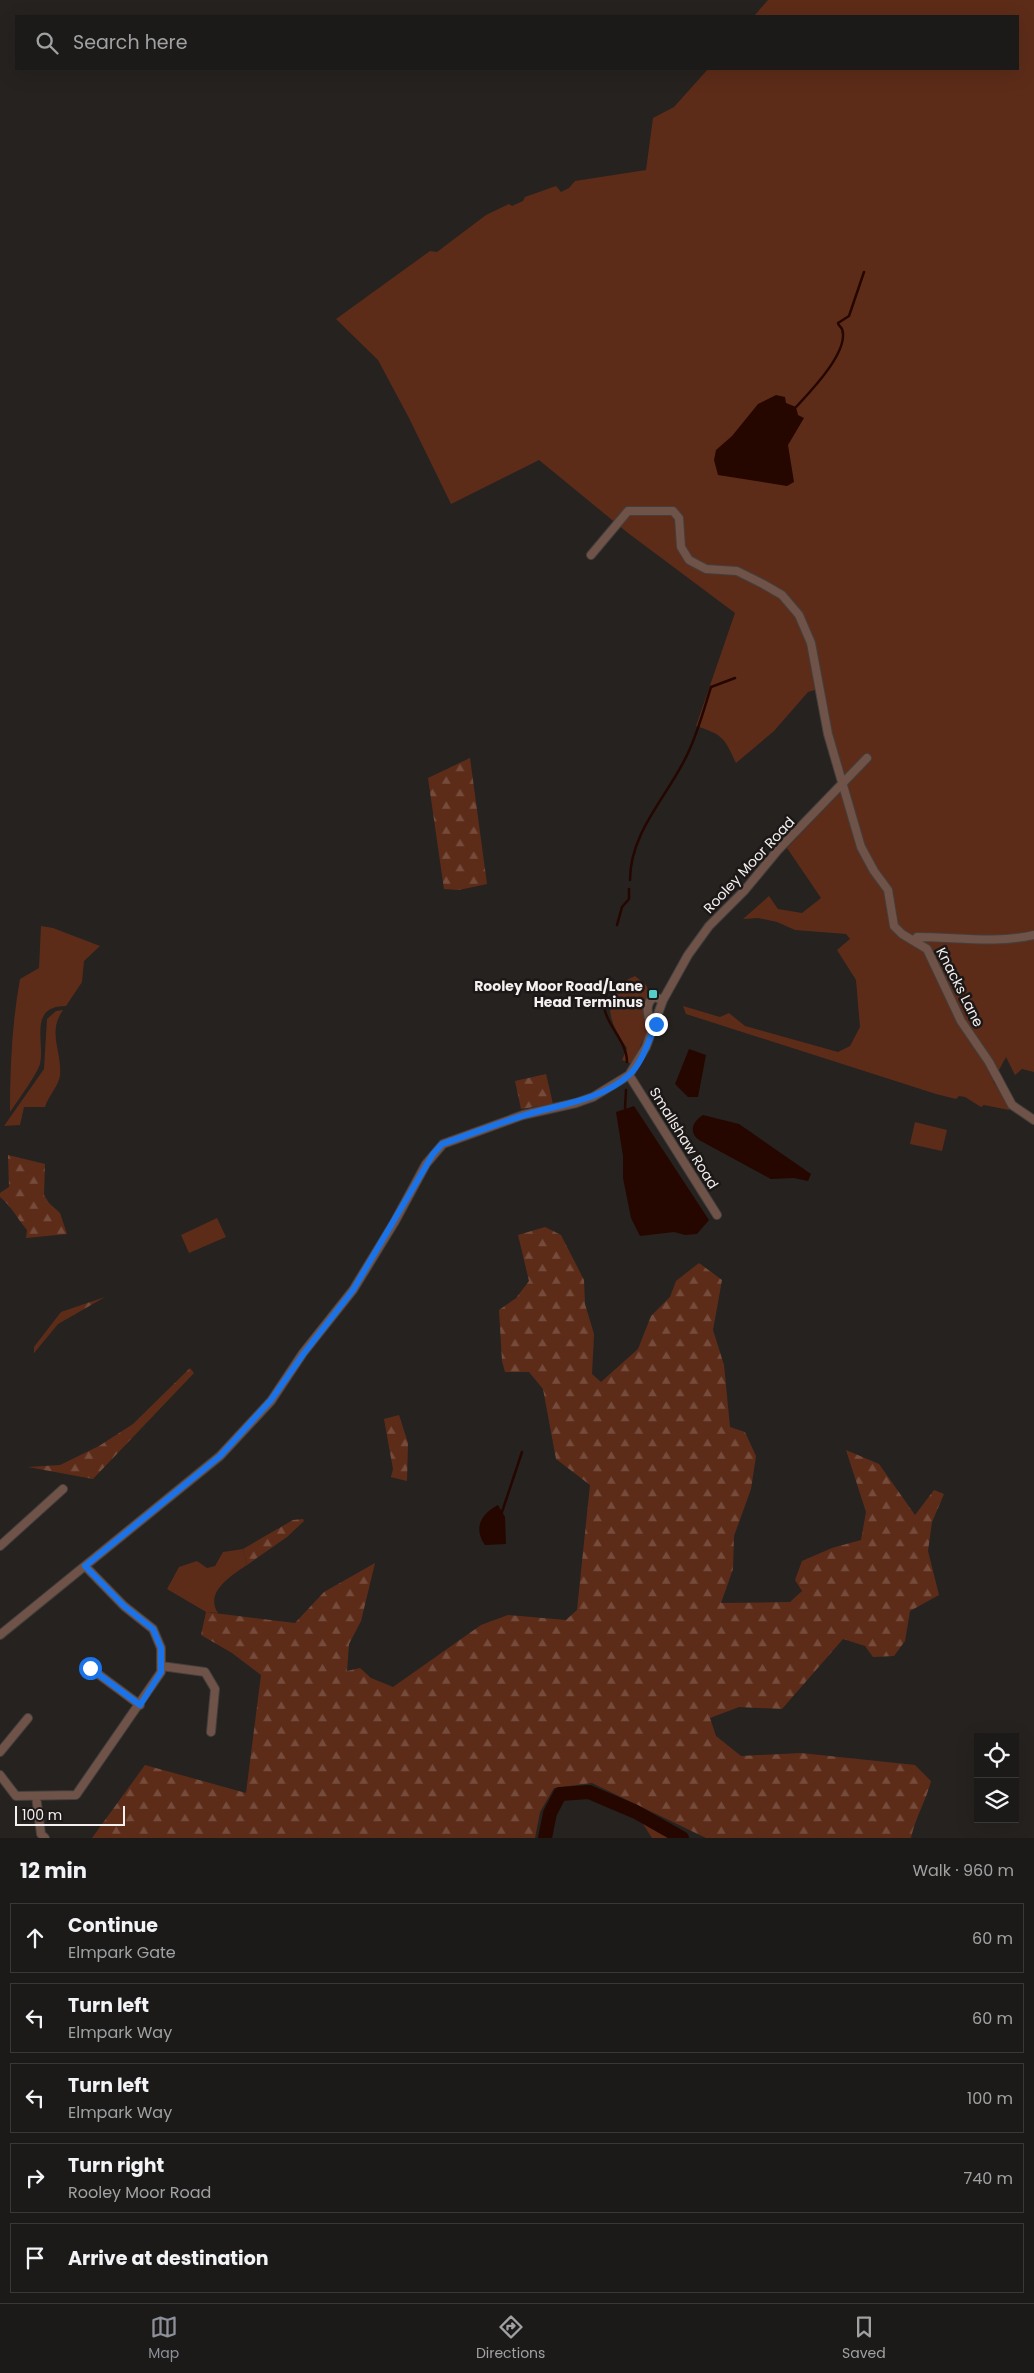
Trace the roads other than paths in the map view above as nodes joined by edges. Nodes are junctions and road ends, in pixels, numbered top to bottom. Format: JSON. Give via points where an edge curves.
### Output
{"nodes":[{"id":1,"x":591,"y":555,"type":"dead end"},
{"id":2,"x":867,"y":758,"type":"dead end"},
{"id":3,"x":844,"y":782,"type":"junction"},
{"id":4,"x":1034,"y":935,"type":"edge"},
{"id":5,"x":914,"y":940,"type":"junction"},
{"id":6,"x":664,"y":1000,"type":"junction"},
{"id":7,"x":656,"y":1024,"type":"junction"},
{"id":8,"x":629,"y":1075,"type":"junction"},
{"id":9,"x":1034,"y":1120,"type":"edge"},
{"id":10,"x":718,"y":1215,"type":"dead end"},
{"id":11,"x":64,"y":1489,"type":"dead end"},
{"id":12,"x":0,"y":1546,"type":"edge"},
{"id":13,"x":85,"y":1566,"type":"junction"},
{"id":14,"x":0,"y":1635,"type":"edge"},
{"id":15,"x":161,"y":1666,"type":"junction"},
{"id":16,"x":90,"y":1668,"type":"dead end"},
{"id":17,"x":140,"y":1705,"type":"junction"},
{"id":18,"x":28,"y":1718,"type":"dead end"},
{"id":19,"x":212,"y":1732,"type":"dead end"},
{"id":20,"x":0,"y":1752,"type":"edge"},
{"id":21,"x":0,"y":1775,"type":"edge"},
{"id":22,"x":36,"y":1796,"type":"junction"},
{"id":23,"x":44,"y":1838,"type":"edge"}],
"edges":[{"from":1,"to":3,"type":"street","name":"Knacks Lane","via":[[628,511],[673,511],[678,518],[682,551],[689,560],[706,569],[737,572],[782,595],[799,615],[811,644],[828,734]]},
{"from":2,"to":3,"type":"street","name":"Rooley Moor Road"},
{"from":3,"to":5,"type":"street","name":"Knacks Lane","via":[[861,847],[888,890],[894,926]]},
{"from":3,"to":6,"type":"street","name":"Rooley Moor Road","via":[[709,926],[688,955]]},
{"from":4,"to":5,"type":"street","via":[[998,940],[917,937]]},
{"from":5,"to":9,"type":"street","name":"Knacks Lane","via":[[932,956],[961,1021],[1012,1105]]},
{"from":6,"to":7,"type":"street","name":"Rooley Moor Road"},
{"from":6,"to":7,"type":"street","via":[[654,997],[648,1004],[649,1020]]},
{"from":7,"to":8,"type":"street","name":"Rooley Moor Road"},
{"from":8,"to":10,"type":"street","name":"Smallshaw Road"},
{"from":8,"to":13,"type":"street","name":"Rooley Moor Road","via":[[593,1097],[523,1115],[442,1144],[426,1164],[353,1290],[271,1400],[220,1456]]},
{"from":11,"to":12,"type":"street"},
{"from":13,"to":14,"type":"street","name":"Rooley Moor Road"},
{"from":13,"to":15,"type":"street","via":[[124,1606],[153,1629],[161,1648]]},
{"from":15,"to":17,"type":"street","via":[[161,1672]]},
{"from":15,"to":19,"type":"street","via":[[204,1672],[215,1689]]},
{"from":16,"to":17,"type":"street"},
{"from":17,"to":22,"type":"street","via":[[76,1795]]},
{"from":18,"to":20,"type":"street"},
{"from":21,"to":22,"type":"street","via":[[16,1796]]},
{"from":22,"to":23,"type":"street","via":[[40,1834]]}]}
